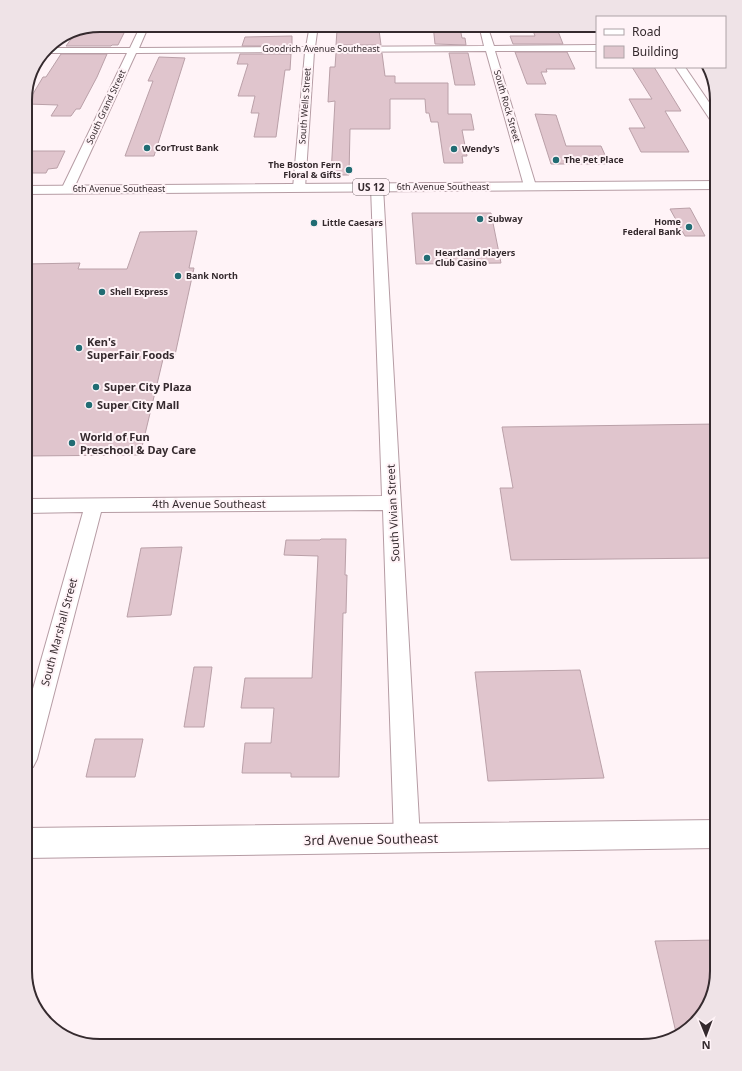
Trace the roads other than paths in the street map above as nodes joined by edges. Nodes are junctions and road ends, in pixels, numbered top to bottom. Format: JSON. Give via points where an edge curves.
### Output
{"nodes":[{"id":1,"x":142,"y":32,"type":"edge"},
{"id":2,"x":313,"y":32,"type":"edge"},
{"id":3,"x":486,"y":32,"type":"edge"},
{"id":4,"x":490,"y":48,"type":"junction"},
{"id":5,"x":596,"y":48,"type":"edge"},
{"id":6,"x":310,"y":49,"type":"junction"},
{"id":7,"x":133,"y":50,"type":"junction"},
{"id":8,"x":53,"y":51,"type":"edge"},
{"id":9,"x":681,"y":68,"type":"edge"},
{"id":10,"x":710,"y":112,"type":"edge"},
{"id":11,"x":710,"y":185,"type":"edge"},
{"id":12,"x":530,"y":186,"type":"junction"},
{"id":13,"x":377,"y":187,"type":"junction"},
{"id":14,"x":299,"y":188,"type":"junction"},
{"id":15,"x":32,"y":190,"type":"edge"},
{"id":16,"x":67,"y":190,"type":"junction"},
{"id":17,"x":392,"y":503,"type":"junction"},
{"id":18,"x":94,"y":505,"type":"junction"},
{"id":19,"x":32,"y":506,"type":"edge"},
{"id":20,"x":32,"y":733,"type":"edge"},
{"id":21,"x":710,"y":834,"type":"edge"},
{"id":22,"x":407,"y":839,"type":"junction"},
{"id":23,"x":32,"y":843,"type":"edge"}],
"edges":[{"from":1,"to":7,"type":"street","name":"South Grand Street"},
{"from":2,"to":6,"type":"street","name":"South Wells Street"},
{"from":3,"to":4,"type":"street","name":"South Rock Street"},
{"from":4,"to":5,"type":"street","name":"Goodrich Avenue Southeast"},
{"from":4,"to":6,"type":"street","name":"Goodrich Avenue Southeast"},
{"from":4,"to":12,"type":"street","name":"South Rock Street"},
{"from":6,"to":7,"type":"street","name":"Goodrich Avenue Southeast"},
{"from":6,"to":14,"type":"street","name":"South Wells Street"},
{"from":7,"to":8,"type":"street","name":"Goodrich Avenue Southeast"},
{"from":7,"to":16,"type":"street","name":"South Grand Street"},
{"from":9,"to":10,"type":"street"},
{"from":11,"to":12,"type":"main road","name":"6th Avenue Southeast","number":"US 12"},
{"from":12,"to":13,"type":"main road","name":"6th Avenue Southeast","number":"US 12"},
{"from":13,"to":14,"type":"main road","name":"6th Avenue Southeast","number":"US 12"},
{"from":13,"to":17,"type":"street","name":"South Vivian Street"},
{"from":14,"to":16,"type":"main road","name":"6th Avenue Southeast","number":"US 12"},
{"from":15,"to":16,"type":"main road","name":"6th Avenue Southeast","number":"US 12"},
{"from":17,"to":18,"type":"street","name":"4th Avenue Southeast"},
{"from":17,"to":22,"type":"street","name":"South Vivian Street"},
{"from":18,"to":19,"type":"street","name":"4th Avenue Southeast"},
{"from":18,"to":20,"type":"street","name":"South Marshall Street"},
{"from":21,"to":22,"type":"main road","name":"3rd Avenue Southeast"},
{"from":22,"to":23,"type":"main road","name":"3rd Avenue Southeast"}]}
